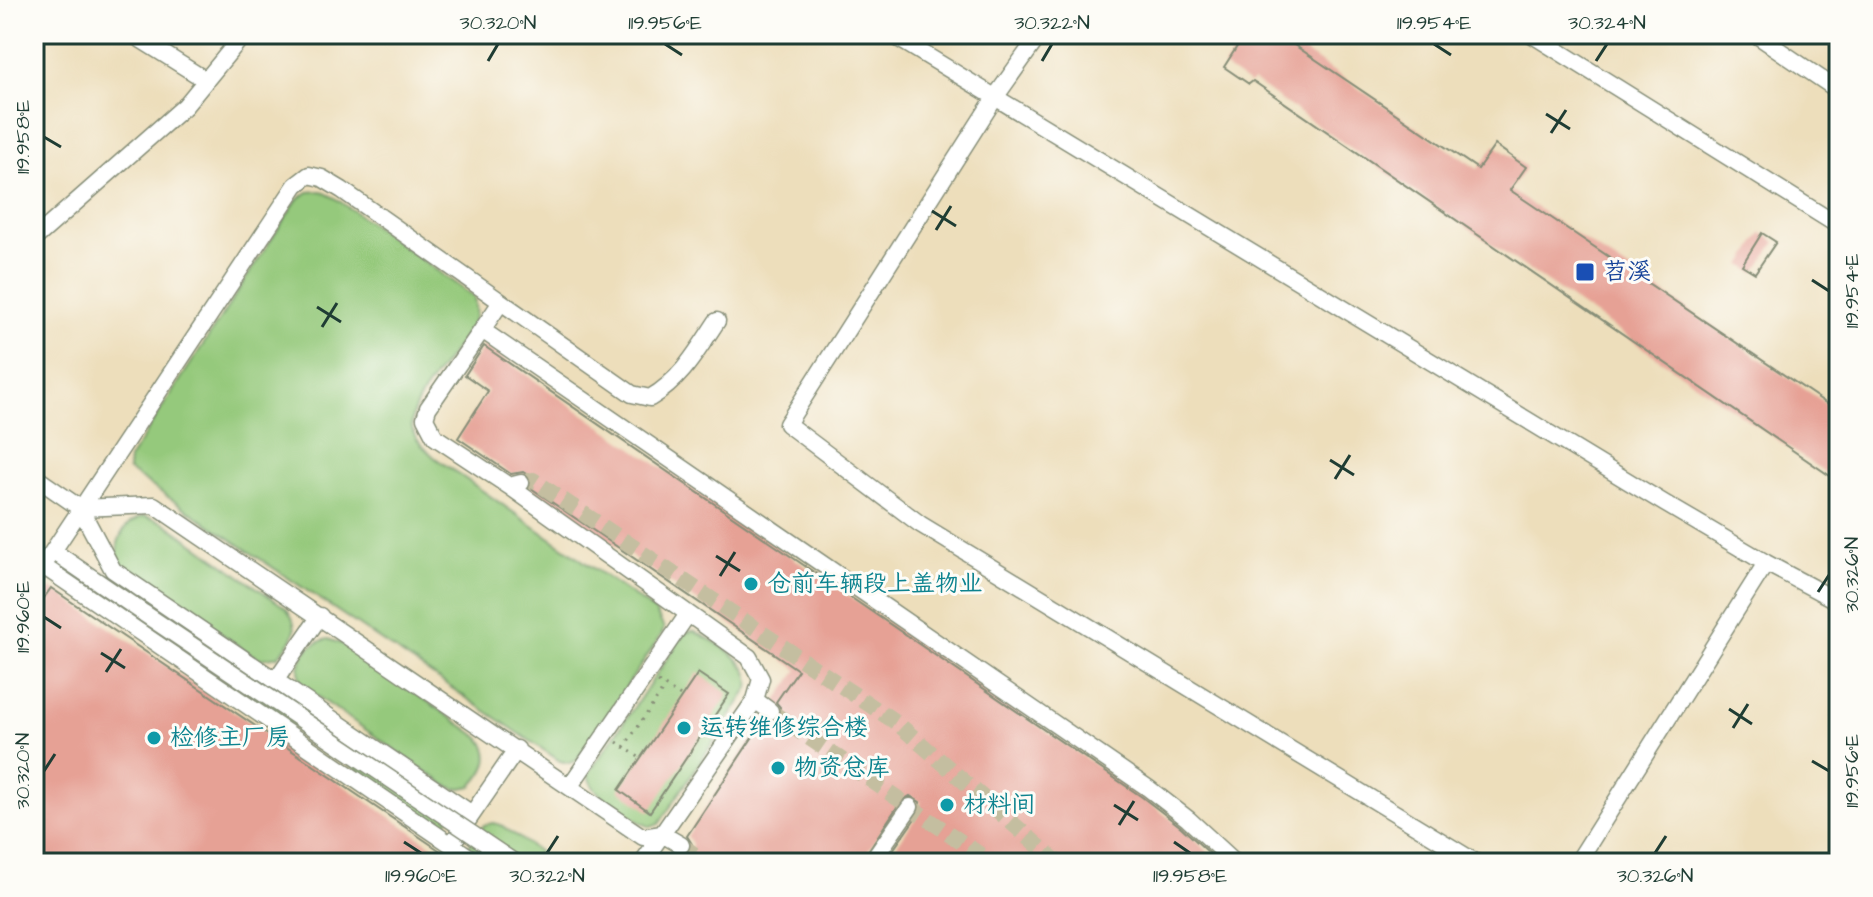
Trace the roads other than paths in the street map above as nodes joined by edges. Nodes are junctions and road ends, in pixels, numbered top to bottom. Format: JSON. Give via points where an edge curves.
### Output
{"nodes":[{"id":1,"x":132,"y":34,"type":"edge"},
{"id":2,"x":244,"y":34,"type":"edge"},
{"id":3,"x":891,"y":34,"type":"edge"},
{"id":4,"x":1040,"y":34,"type":"edge"},
{"id":5,"x":1531,"y":34,"type":"edge"},
{"id":6,"x":1755,"y":34,"type":"edge"},
{"id":7,"x":204,"y":79,"type":"junction"},
{"id":8,"x":1839,"y":91,"type":"edge"},
{"id":9,"x":996,"y":96,"type":"junction"},
{"id":10,"x":1839,"y":226,"type":"edge"},
{"id":11,"x":34,"y":239,"type":"edge"},
{"id":12,"x":501,"y":302,"type":"junction"},
{"id":13,"x":717,"y":321,"type":"dead end"},
{"id":14,"x":482,"y":330,"type":"junction"},
{"id":15,"x":38,"y":479,"type":"dead end"},
{"id":16,"x":80,"y":508,"type":"junction"},
{"id":17,"x":53,"y":551,"type":"junction"},
{"id":18,"x":1766,"y":563,"type":"junction"},
{"id":19,"x":38,"y":572,"type":"edge"},
{"id":20,"x":1839,"y":602,"type":"edge"},
{"id":21,"x":688,"y":614,"type":"junction"},
{"id":22,"x":320,"y":616,"type":"junction"},
{"id":23,"x":275,"y":681,"type":"junction"},
{"id":24,"x":755,"y":700,"type":"junction"},
{"id":25,"x":770,"y":711,"type":"tunnel mouth"},
{"id":26,"x":517,"y":749,"type":"junction"},
{"id":27,"x":570,"y":786,"type":"junction"},
{"id":28,"x":910,"y":807,"type":"dead end"},
{"id":29,"x":472,"y":814,"type":"junction"},
{"id":30,"x":662,"y":834,"type":"junction"},
{"id":31,"x":451,"y":845,"type":"junction"},
{"id":32,"x":681,"y":845,"type":"tunnel mouth"},
{"id":33,"x":478,"y":863,"type":"edge"},
{"id":34,"x":515,"y":863,"type":"edge"},
{"id":35,"x":642,"y":863,"type":"edge"},
{"id":36,"x":871,"y":863,"type":"edge"},
{"id":37,"x":1236,"y":863,"type":"edge"},
{"id":38,"x":1477,"y":863,"type":"edge"},
{"id":39,"x":1577,"y":863,"type":"edge"}],
"edges":[{"from":1,"to":7,"type":"street"},
{"from":2,"to":7,"type":"street"},
{"from":3,"to":9,"type":"street"},
{"from":4,"to":9,"type":"street"},
{"from":5,"to":10,"type":"street"},
{"from":6,"to":8,"type":"street"},
{"from":7,"to":11,"type":"street","via":[[185,106]]},
{"from":9,"to":18,"type":"street"},
{"from":9,"to":38,"type":"street","via":[[787,424],[920,524]]},
{"from":12,"to":13,"type":"street","via":[[632,394],[650,398],[687,367]]},
{"from":12,"to":14,"type":"street"},
{"from":12,"to":16,"type":"street","via":[[342,190],[309,175],[296,185]]},
{"from":14,"to":21,"type":"street","via":[[428,408],[425,418],[435,437],[515,484]]},
{"from":14,"to":37,"type":"street","via":[[1148,788]]},
{"from":15,"to":16,"type":"street"},
{"from":16,"to":17,"type":"street"},
{"from":16,"to":22,"type":"street","via":[[154,505]]},
{"from":16,"to":23,"type":"street","via":[[113,570]]},
{"from":17,"to":19,"type":"street"},
{"from":17,"to":34,"type":"street","bridge":true},
{"from":18,"to":20,"type":"street"},
{"from":18,"to":39,"type":"street"},
{"from":19,"to":31,"type":"street"},
{"from":21,"to":24,"type":"street","via":[[749,657],[761,679]]},
{"from":21,"to":27,"type":"street"},
{"from":22,"to":23,"type":"street"},
{"from":22,"to":26,"type":"street"},
{"from":23,"to":29,"type":"street"},
{"from":24,"to":25,"type":"street"},
{"from":24,"to":30,"type":"street"},
{"from":26,"to":27,"type":"street"},
{"from":26,"to":29,"type":"street"},
{"from":27,"to":30,"type":"street","via":[[643,837]]},
{"from":28,"to":36,"type":"street"},
{"from":29,"to":31,"type":"street"},
{"from":30,"to":32,"type":"street"},
{"from":30,"to":35,"type":"street"},
{"from":31,"to":33,"type":"street"}]}
